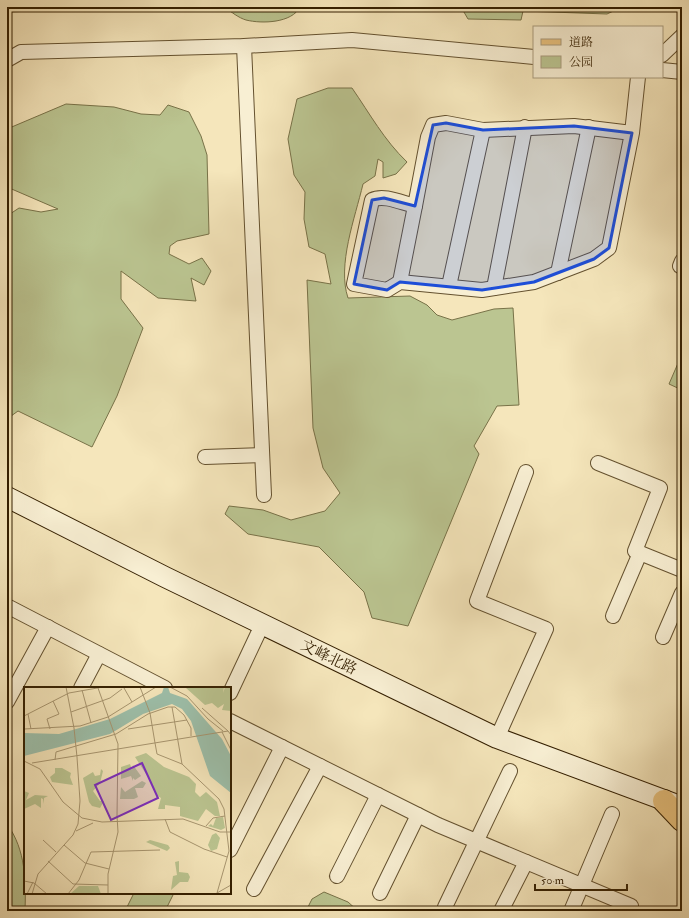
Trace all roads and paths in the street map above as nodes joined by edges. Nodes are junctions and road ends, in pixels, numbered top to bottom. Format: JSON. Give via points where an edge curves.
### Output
{"nodes":[{"id":1,"x":682,"y":36,"type":"edge"},
{"id":2,"x":244,"y":46,"type":"junction"},
{"id":3,"x":663,"y":53,"type":"edge"},
{"id":4,"x":533,"y":57,"type":"edge"},
{"id":5,"x":7,"y":60,"type":"edge"},
{"id":6,"x":663,"y":70,"type":"edge"},
{"id":7,"x":682,"y":72,"type":"edge"},
{"id":8,"x":638,"y":78,"type":"edge"},
{"id":9,"x":525,"y":127,"type":"junction"},
{"id":10,"x":589,"y":128,"type":"junction"},
{"id":11,"x":483,"y":130,"type":"junction"},
{"id":12,"x":632,"y":133,"type":"junction"},
{"id":13,"x":415,"y":206,"type":"junction"},
{"id":14,"x":558,"y":273,"type":"junction"},
{"id":15,"x":400,"y":282,"type":"junction"},
{"id":16,"x":450,"y":286,"type":"junction"},
{"id":17,"x":494,"y":288,"type":"junction"},
{"id":18,"x":262,"y":455,"type":"junction"},
{"id":19,"x":205,"y":457,"type":"dead end"},
{"id":20,"x":598,"y":463,"type":"dead end"},
{"id":21,"x":526,"y":472,"type":"dead end"},
{"id":22,"x":264,"y":495,"type":"dead end"},
{"id":23,"x":7,"y":498,"type":"edge"},
{"id":24,"x":640,"y":553,"type":"junction"},
{"id":25,"x":681,"y":567,"type":"edge"},
{"id":26,"x":682,"y":593,"type":"edge"},
{"id":27,"x":7,"y":606,"type":"edge"},
{"id":28,"x":613,"y":616,"type":"dead end"},
{"id":29,"x":262,"y":625,"type":"junction"},
{"id":30,"x":48,"y":627,"type":"junction"},
{"id":31,"x":663,"y":637,"type":"dead end"},
{"id":32,"x":99,"y":654,"type":"junction"},
{"id":33,"x":148,"y":684,"type":"edge"},
{"id":34,"x":82,"y":687,"type":"edge"},
{"id":35,"x":161,"y":687,"type":"edge"},
{"id":36,"x":231,"y":691,"type":"edge"},
{"id":37,"x":7,"y":702,"type":"edge"},
{"id":38,"x":231,"y":722,"type":"edge"},
{"id":39,"x":497,"y":738,"type":"junction"},
{"id":40,"x":282,"y":747,"type":"junction"},
{"id":41,"x":320,"y":766,"type":"junction"},
{"id":42,"x":510,"y":771,"type":"dead end"},
{"id":43,"x":378,"y":795,"type":"junction"},
{"id":44,"x":672,"y":804,"type":"edge"},
{"id":45,"x":612,"y":814,"type":"dead end"},
{"id":46,"x":418,"y":815,"type":"junction"},
{"id":47,"x":682,"y":820,"type":"edge"},
{"id":48,"x":478,"y":842,"type":"junction"},
{"id":49,"x":231,"y":848,"type":"edge"},
{"id":50,"x":526,"y":862,"type":"junction"},
{"id":51,"x":337,"y":876,"type":"dead end"},
{"id":52,"x":582,"y":886,"type":"junction"},
{"id":53,"x":254,"y":889,"type":"dead end"},
{"id":54,"x":380,"y":893,"type":"dead end"},
{"id":55,"x":631,"y":906,"type":"dead end"},
{"id":56,"x":445,"y":907,"type":"dead end"},
{"id":57,"x":501,"y":911,"type":"edge"},
{"id":58,"x":571,"y":911,"type":"edge"}],
"edges":[{"from":1,"to":3,"type":"street"},
{"from":2,"to":4,"type":"street","via":[[352,40]]},
{"from":2,"to":5,"type":"street","via":[[21,52]]},
{"from":2,"to":18,"type":"street"},
{"from":6,"to":7,"type":"street"},
{"from":8,"to":12,"type":"street"},
{"from":9,"to":10,"type":"street"},
{"from":9,"to":11,"type":"street"},
{"from":9,"to":17,"type":"street"},
{"from":10,"to":12,"type":"street"},
{"from":10,"to":14,"type":"street"},
{"from":11,"to":13,"type":"street","via":[[446,123],[433,125],[428,137]]},
{"from":11,"to":16,"type":"street"},
{"from":12,"to":14,"type":"street","via":[[609,248],[594,259]]},
{"from":13,"to":15,"type":"street"},
{"from":13,"to":15,"type":"street","via":[[384,198],[372,200],[354,284],[387,290]]},
{"from":14,"to":17,"type":"street","via":[[534,282]]},
{"from":15,"to":16,"type":"street"},
{"from":16,"to":17,"type":"street","via":[[482,290]]},
{"from":18,"to":19,"type":"street"},
{"from":18,"to":22,"type":"street"},
{"from":20,"to":24,"type":"street","via":[[660,488],[635,551]]},
{"from":21,"to":39,"type":"street","via":[[477,601],[546,629]]},
{"from":23,"to":29,"type":"street","name":"文峰北路"},
{"from":24,"to":25,"type":"street"},
{"from":24,"to":28,"type":"street"},
{"from":26,"to":31,"type":"street"},
{"from":27,"to":30,"type":"street"},
{"from":29,"to":36,"type":"street"},
{"from":29,"to":39,"type":"street","name":"文峰北路"},
{"from":30,"to":32,"type":"street"},
{"from":30,"to":37,"type":"street"},
{"from":32,"to":33,"type":"street"},
{"from":32,"to":34,"type":"street"},
{"from":33,"to":35,"type":"street"},
{"from":38,"to":40,"type":"street"},
{"from":39,"to":44,"type":"street","name":"文峰北路"},
{"from":40,"to":41,"type":"street"},
{"from":40,"to":49,"type":"street"},
{"from":41,"to":43,"type":"street"},
{"from":41,"to":53,"type":"street"},
{"from":42,"to":48,"type":"street"},
{"from":43,"to":46,"type":"street"},
{"from":43,"to":51,"type":"street"},
{"from":44,"to":47,"type":"main road"},
{"from":45,"to":52,"type":"street"},
{"from":46,"to":48,"type":"street"},
{"from":46,"to":54,"type":"street"},
{"from":48,"to":50,"type":"street"},
{"from":48,"to":56,"type":"street"},
{"from":50,"to":52,"type":"street"},
{"from":50,"to":57,"type":"street"},
{"from":52,"to":55,"type":"street"},
{"from":52,"to":58,"type":"street"}]}
